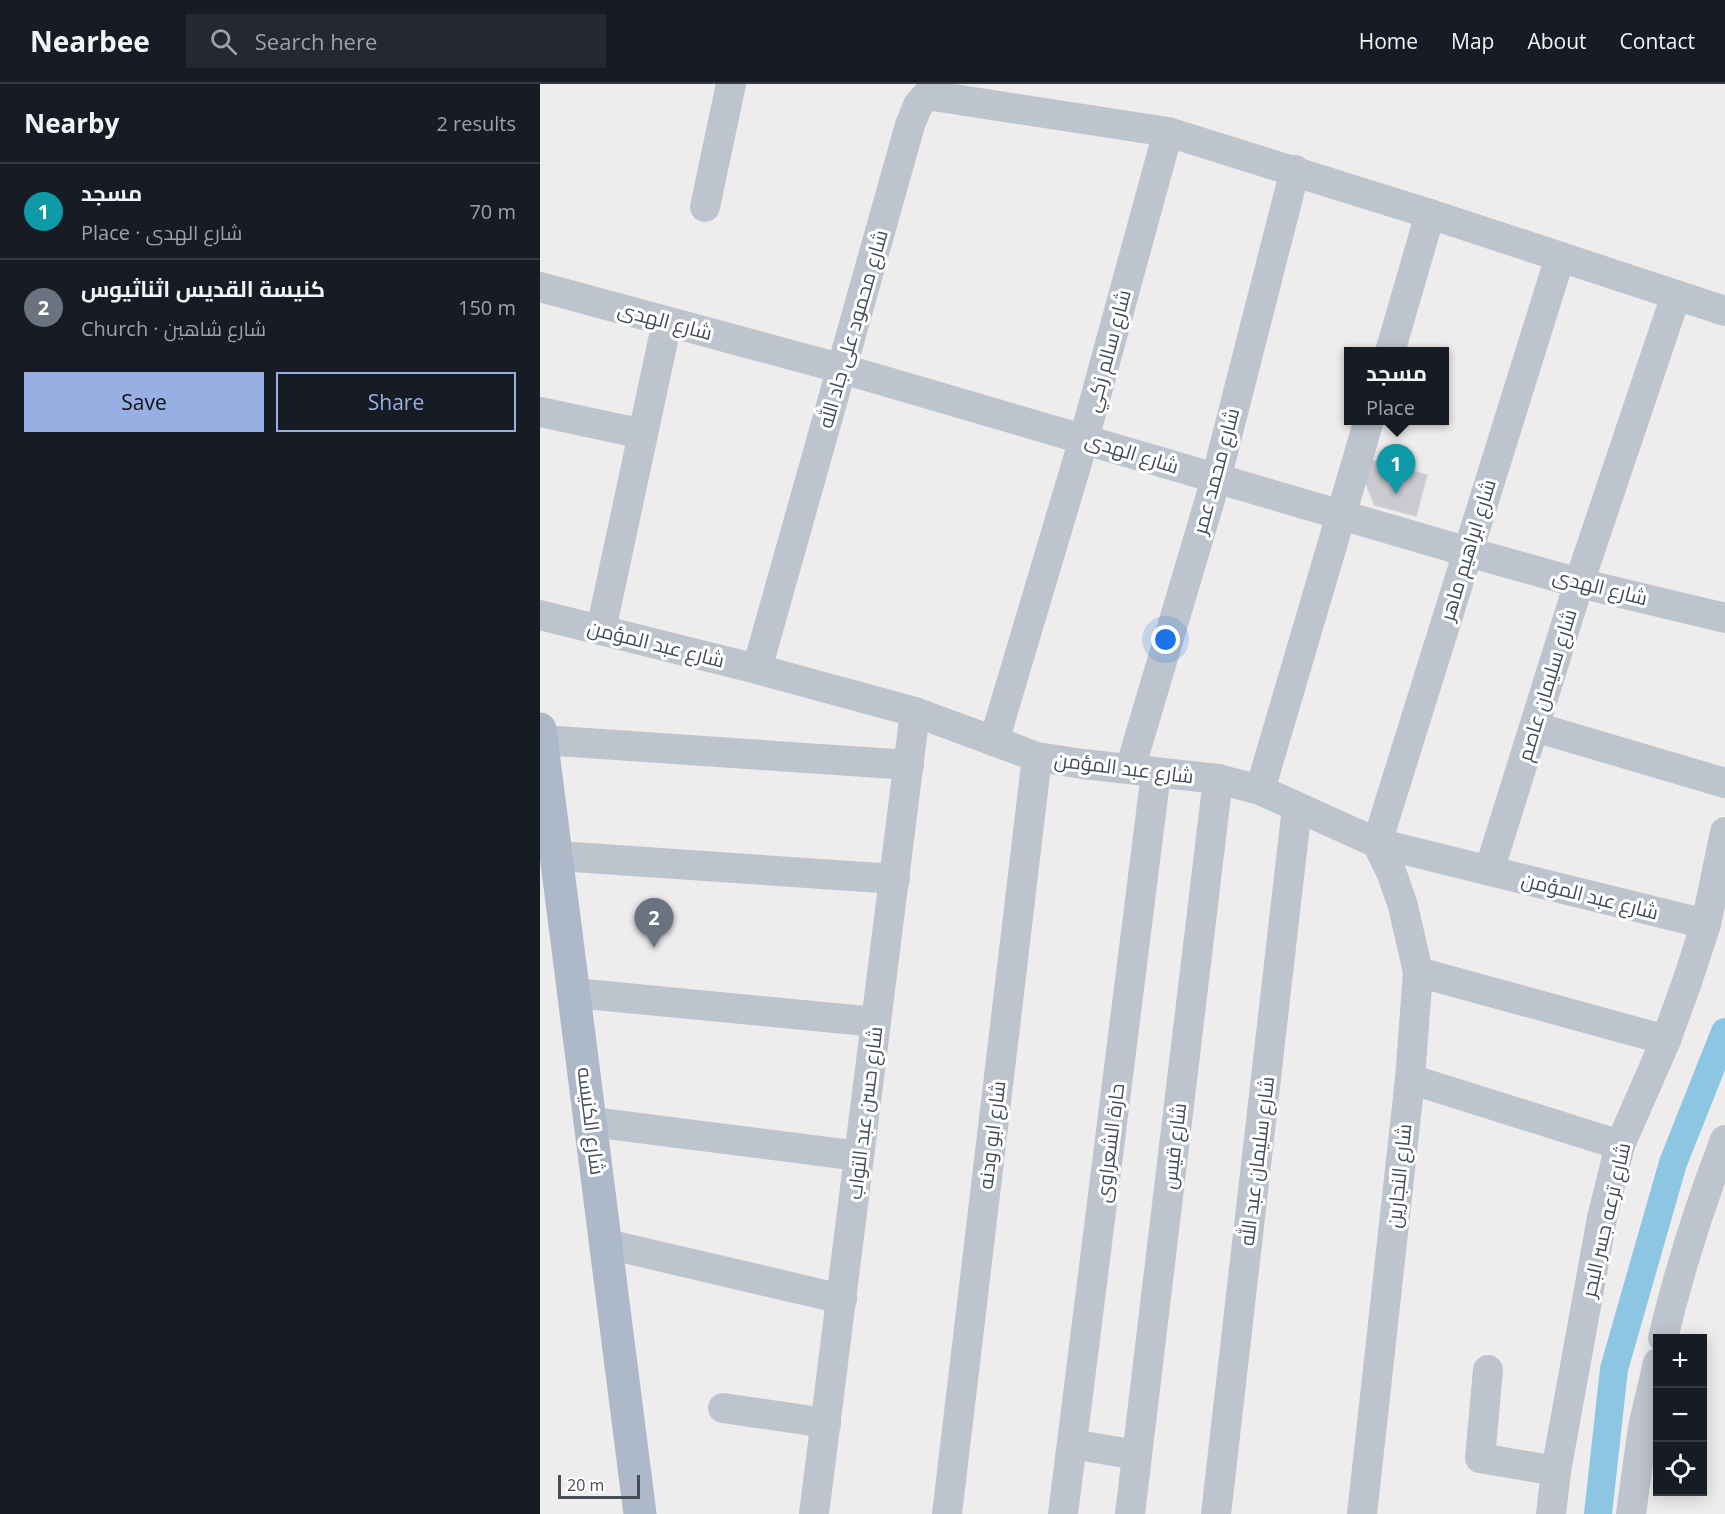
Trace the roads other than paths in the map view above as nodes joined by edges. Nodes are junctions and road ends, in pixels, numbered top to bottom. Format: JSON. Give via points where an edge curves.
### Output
{"nodes":[{"id":1,"x":731,"y":84,"type":"edge"},
{"id":2,"x":1030,"y":97,"type":"edge"},
{"id":3,"x":1168,"y":132,"type":"junction"},
{"id":4,"x":1295,"y":171,"type":"junction"},
{"id":5,"x":705,"y":207,"type":"dead end"},
{"id":6,"x":1430,"y":214,"type":"junction"},
{"id":7,"x":1560,"y":257,"type":"junction"},
{"id":8,"x":540,"y":287,"type":"edge"},
{"id":9,"x":1676,"y":295,"type":"junction"},
{"id":10,"x":1725,"y":310,"type":"edge"},
{"id":11,"x":667,"y":322,"type":"junction"},
{"id":12,"x":1391,"y":347,"type":"edge"},
{"id":13,"x":843,"y":369,"type":"junction"},
{"id":14,"x":540,"y":412,"type":"edge"},
{"id":15,"x":1368,"y":425,"type":"edge"},
{"id":16,"x":643,"y":434,"type":"junction"},
{"id":17,"x":1084,"y":439,"type":"junction"},
{"id":18,"x":1216,"y":479,"type":"junction"},
{"id":19,"x":1342,"y":515,"type":"junction"},
{"id":20,"x":1468,"y":552,"type":"junction"},
{"id":21,"x":1579,"y":583,"type":"junction"},
{"id":22,"x":540,"y":615,"type":"edge"},
{"id":23,"x":1725,"y":618,"type":"edge"},
{"id":24,"x":601,"y":630,"type":"junction"},
{"id":25,"x":757,"y":669,"type":"junction"},
{"id":26,"x":915,"y":712,"type":"junction"},
{"id":27,"x":1534,"y":727,"type":"junction"},
{"id":28,"x":541,"y":735,"type":"edge"},
{"id":29,"x":994,"y":741,"type":"junction"},
{"id":30,"x":1037,"y":757,"type":"junction"},
{"id":31,"x":909,"y":765,"type":"junction"},
{"id":32,"x":1143,"y":771,"type":"junction"},
{"id":33,"x":1218,"y":779,"type":"junction"},
{"id":34,"x":1725,"y":783,"type":"edge"},
{"id":35,"x":1260,"y":790,"type":"junction"},
{"id":36,"x":1297,"y":807,"type":"junction"},
{"id":37,"x":1725,"y":832,"type":"edge"},
{"id":38,"x":1377,"y":843,"type":"junction"},
{"id":39,"x":558,"y":856,"type":"junction"},
{"id":40,"x":1488,"y":872,"type":"junction"},
{"id":41,"x":895,"y":879,"type":"junction"},
{"id":42,"x":1706,"y":924,"type":"junction"},
{"id":43,"x":1418,"y":972,"type":"junction"},
{"id":44,"x":575,"y":993,"type":"junction"},
{"id":45,"x":876,"y":1022,"type":"junction"},
{"id":46,"x":1666,"y":1040,"type":"junction"},
{"id":47,"x":1410,"y":1079,"type":"junction"},
{"id":48,"x":592,"y":1122,"type":"junction"},
{"id":49,"x":1725,"y":1140,"type":"edge"},
{"id":50,"x":1620,"y":1145,"type":"junction"},
{"id":51,"x":859,"y":1156,"type":"junction"},
{"id":52,"x":607,"y":1244,"type":"junction"},
{"id":53,"x":842,"y":1299,"type":"junction"},
{"id":54,"x":1664,"y":1334,"type":"edge"},
{"id":55,"x":1488,"y":1370,"type":"dead end"},
{"id":56,"x":1653,"y":1384,"type":"edge"},
{"id":57,"x":723,"y":1408,"type":"dead end"},
{"id":58,"x":826,"y":1423,"type":"junction"},
{"id":59,"x":1072,"y":1444,"type":"junction"},
{"id":60,"x":1137,"y":1455,"type":"junction"},
{"id":61,"x":1556,"y":1471,"type":"junction"},
{"id":62,"x":640,"y":1514,"type":"edge"},
{"id":63,"x":814,"y":1514,"type":"edge"},
{"id":64,"x":947,"y":1514,"type":"edge"},
{"id":65,"x":1063,"y":1514,"type":"edge"},
{"id":66,"x":1130,"y":1514,"type":"edge"},
{"id":67,"x":1216,"y":1514,"type":"edge"},
{"id":68,"x":1362,"y":1514,"type":"edge"},
{"id":69,"x":1551,"y":1514,"type":"edge"},
{"id":70,"x":1631,"y":1514,"type":"edge"}],
"edges":[{"from":1,"to":5,"type":"street"},
{"from":2,"to":3,"type":"street"},
{"from":2,"to":13,"type":"street","name":"شارع محمود على جاد الله","via":[[927,95],[918,105]]},
{"from":3,"to":4,"type":"street"},
{"from":3,"to":17,"type":"street","name":"شارع سالم زكي"},
{"from":4,"to":6,"type":"street"},
{"from":4,"to":18,"type":"street","name":"شارع محمد عمر"},
{"from":6,"to":7,"type":"street"},
{"from":6,"to":12,"type":"street"},
{"from":7,"to":9,"type":"street"},
{"from":7,"to":20,"type":"street","name":"شارع ابراهيم ماهر"},
{"from":8,"to":11,"type":"street","name":"شارع الهدى"},
{"from":9,"to":10,"type":"street"},
{"from":9,"to":21,"type":"street","name":"شارع سليمان عاصم"},
{"from":11,"to":13,"type":"street","name":"شارع الهدى"},
{"from":11,"to":16,"type":"street"},
{"from":13,"to":17,"type":"street","name":"شارع الهدى"},
{"from":13,"to":25,"type":"street","name":"شارع محمود على جاد الله"},
{"from":14,"to":16,"type":"street"},
{"from":15,"to":19,"type":"street"},
{"from":16,"to":24,"type":"street"},
{"from":17,"to":18,"type":"street","name":"شارع الهدى"},
{"from":17,"to":29,"type":"street","name":"شارع سالم زكي"},
{"from":18,"to":19,"type":"street","name":"شارع الهدى"},
{"from":18,"to":32,"type":"street","name":"شارع محمد عمر"},
{"from":19,"to":20,"type":"street","name":"شارع الهدى"},
{"from":19,"to":35,"type":"street"},
{"from":20,"to":21,"type":"street","name":"شارع الهدى"},
{"from":20,"to":38,"type":"street","name":"شارع ابراهيم ماهر"},
{"from":21,"to":23,"type":"street","name":"شارع الهدى"},
{"from":21,"to":27,"type":"street","name":"شارع سليمان عاصم"},
{"from":22,"to":24,"type":"street","name":"شارع عبد المؤمن"},
{"from":24,"to":25,"type":"street","name":"شارع عبد المؤمن"},
{"from":25,"to":26,"type":"street","name":"شارع عبد المؤمن"},
{"from":26,"to":29,"type":"street","name":"شارع عبد المؤمن"},
{"from":26,"to":31,"type":"street","name":"شارع حسن عبد التواب"},
{"from":27,"to":34,"type":"street"},
{"from":27,"to":40,"type":"street","name":"شارع سليمان عاصم"},
{"from":28,"to":31,"type":"street"},
{"from":28,"to":39,"type":"main road","name":"شارع الكنيسه"},
{"from":29,"to":30,"type":"street","name":"شارع عبد المؤمن"},
{"from":30,"to":32,"type":"street","name":"شارع عبد المؤمن"},
{"from":30,"to":64,"type":"street","name":"شارع ابو ودنه"},
{"from":31,"to":41,"type":"street","name":"شارع حسن عبد التواب"},
{"from":32,"to":33,"type":"street","name":"شارع عبد المؤمن"},
{"from":32,"to":59,"type":"street","name":"حارة الشعراوى"},
{"from":33,"to":35,"type":"street","name":"شارع عبد المؤمن"},
{"from":33,"to":60,"type":"street","name":"شارع قيس"},
{"from":35,"to":36,"type":"street","name":"شارع عبد المؤمن"},
{"from":36,"to":38,"type":"street","name":"شارع عبد المؤمن"},
{"from":36,"to":67,"type":"street","name":"شارع سليمان عبد الله"},
{"from":37,"to":42,"type":"street","name":"شارع ترعه جسر البحر"},
{"from":38,"to":40,"type":"street","name":"شارع عبد المؤمن"},
{"from":38,"to":43,"type":"street","name":"شارع النجارين","via":[[1403,906]]},
{"from":39,"to":41,"type":"street"},
{"from":39,"to":44,"type":"main road","name":"شارع الكنيسه"},
{"from":40,"to":42,"type":"street","name":"شارع عبد المؤمن"},
{"from":41,"to":45,"type":"street","name":"شارع حسن عبد التواب"},
{"from":42,"to":46,"type":"street","name":"شارع ترعه جسر البحر"},
{"from":43,"to":46,"type":"street"},
{"from":43,"to":47,"type":"street","name":"شارع النجارين"},
{"from":44,"to":45,"type":"street"},
{"from":44,"to":48,"type":"main road","name":"شارع الكنيسه"},
{"from":45,"to":51,"type":"street","name":"شارع حسن عبد التواب"},
{"from":46,"to":50,"type":"street","name":"شارع ترعه جسر البحر"},
{"from":47,"to":50,"type":"street"},
{"from":47,"to":68,"type":"street","name":"شارع النجارين"},
{"from":48,"to":51,"type":"street"},
{"from":48,"to":52,"type":"main road","name":"شارع الكنيسه"},
{"from":49,"to":54,"type":"street","via":[[1698,1214]]},
{"from":50,"to":61,"type":"street","name":"شارع ترعه جسر البحر","via":[[1602,1218]]},
{"from":51,"to":53,"type":"street","name":"شارع حسن عبد التواب"},
{"from":52,"to":53,"type":"street"},
{"from":52,"to":62,"type":"main road","name":"شارع الكنيسه"},
{"from":53,"to":58,"type":"street","name":"شارع حسن عبد التواب"},
{"from":55,"to":61,"type":"street","via":[[1480,1458]]},
{"from":56,"to":70,"type":"street"},
{"from":57,"to":58,"type":"street"},
{"from":58,"to":63,"type":"street","name":"شارع حسن عبد التواب"},
{"from":59,"to":60,"type":"street"},
{"from":59,"to":65,"type":"street","name":"حارة الشعراوى"},
{"from":60,"to":66,"type":"street","name":"شارع قيس"},
{"from":61,"to":69,"type":"street","name":"شارع ترعه جسر البحر"}]}
